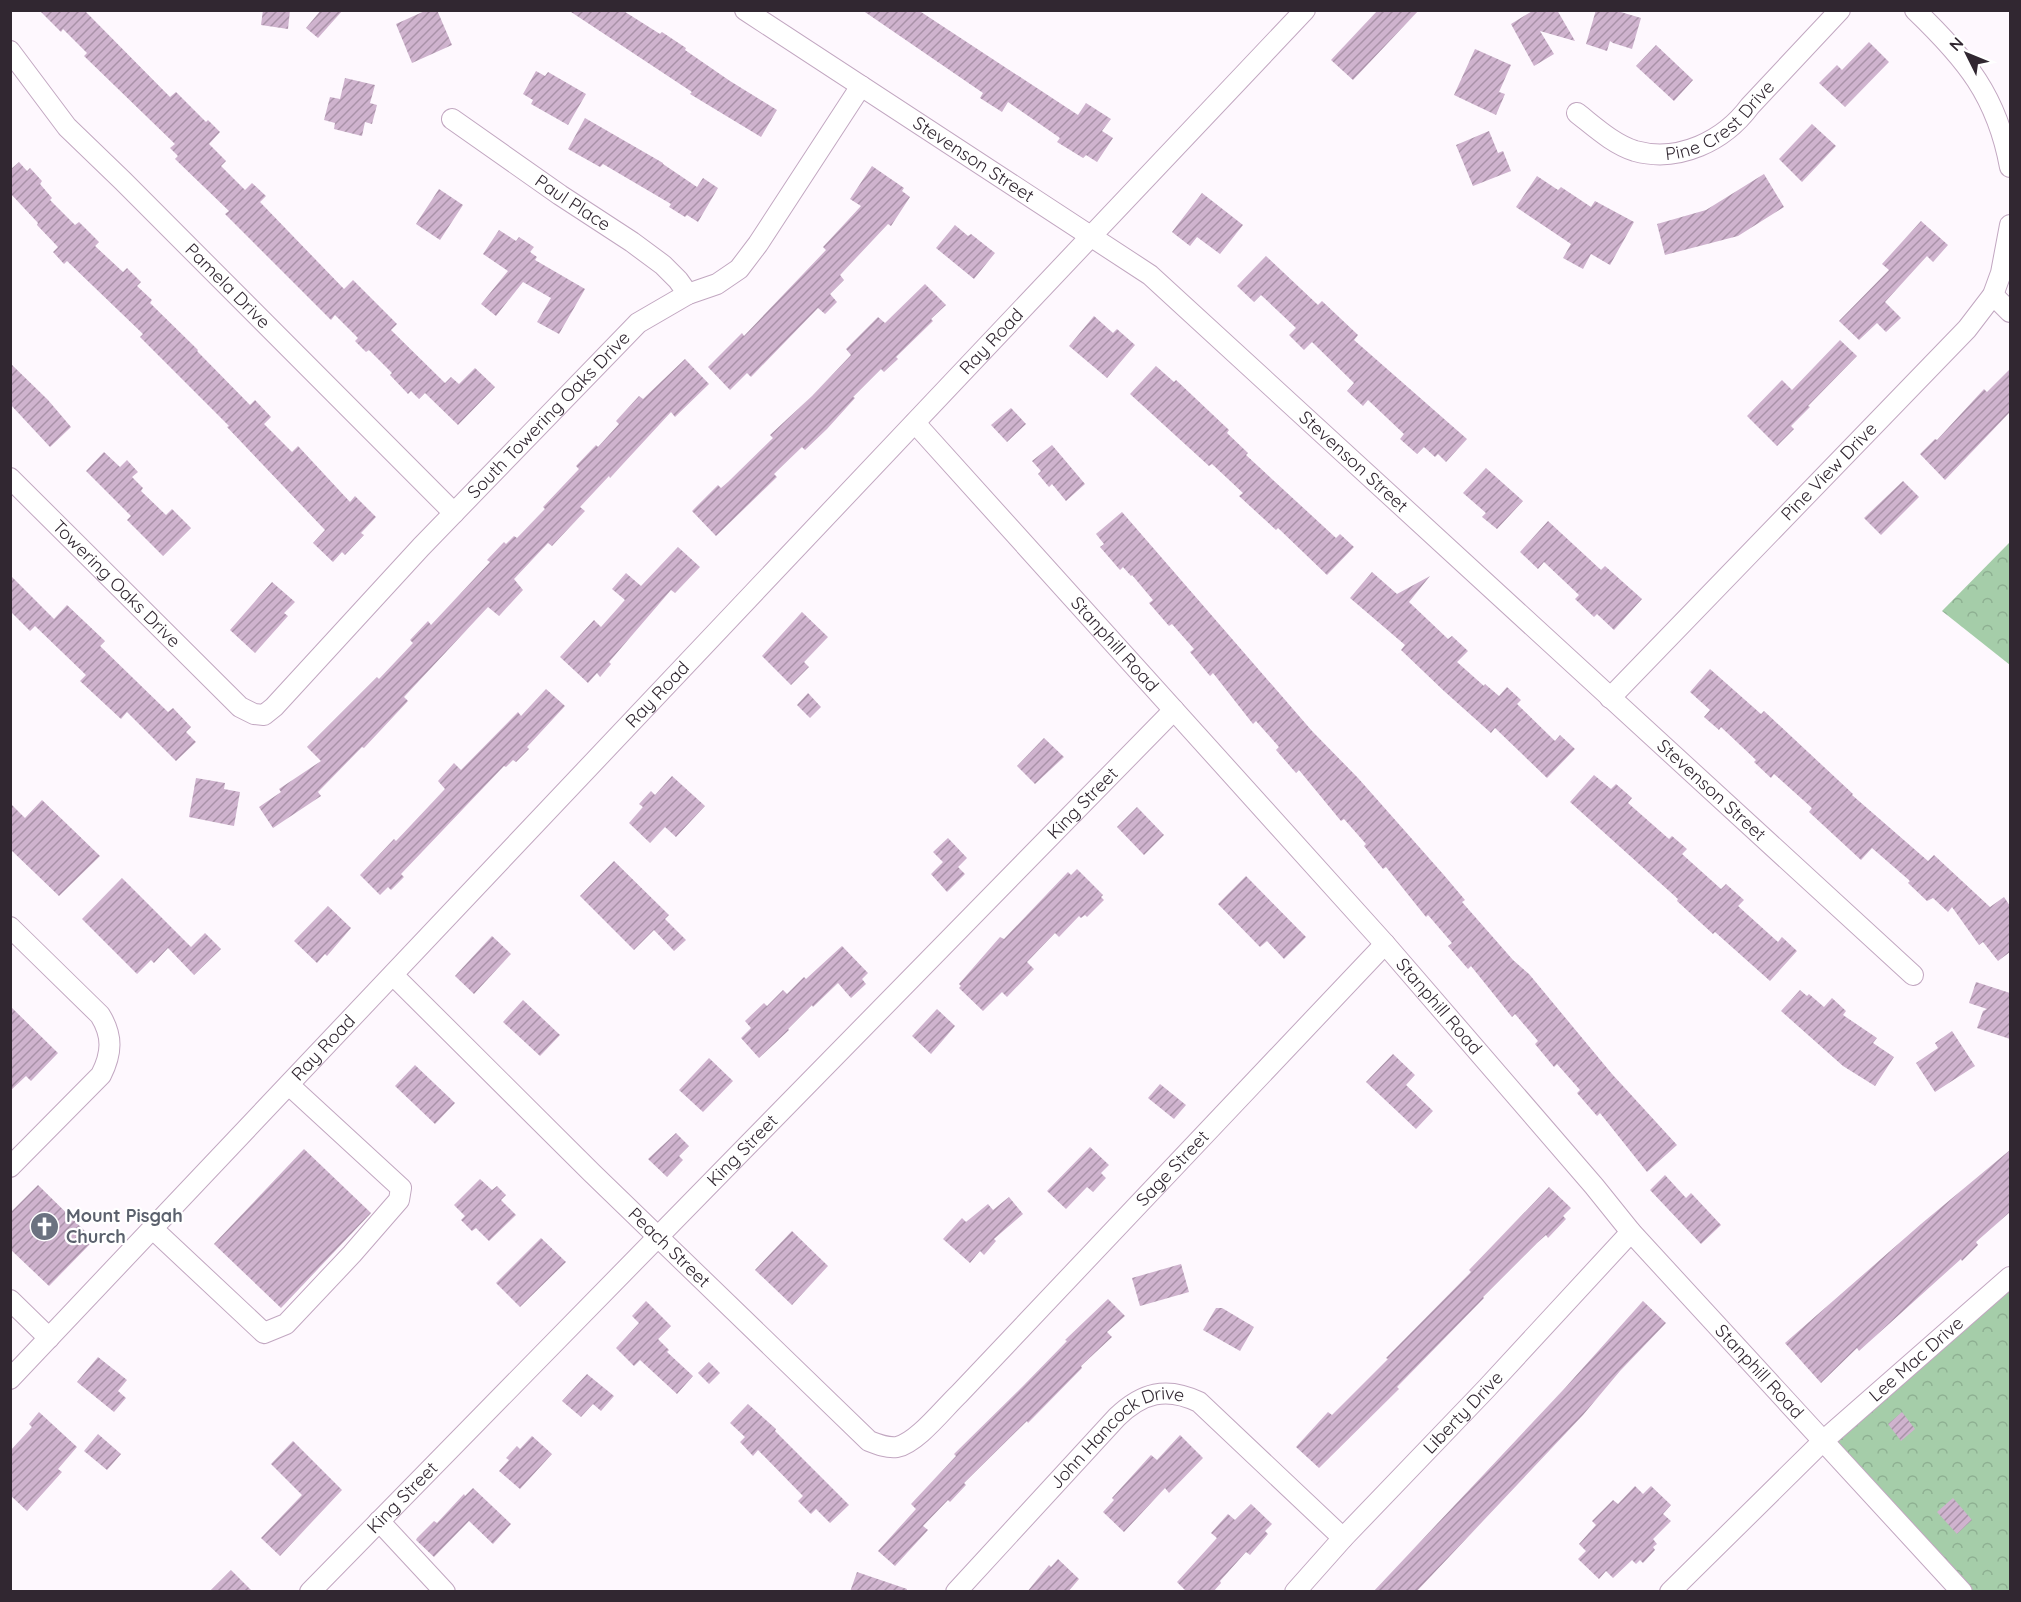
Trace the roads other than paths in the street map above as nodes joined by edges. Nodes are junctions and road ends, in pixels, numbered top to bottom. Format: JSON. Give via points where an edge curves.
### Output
{"nodes":[{"id":1,"x":745,"y":10,"type":"edge"},
{"id":2,"x":1305,"y":10,"type":"edge"},
{"id":3,"x":1840,"y":10,"type":"edge"},
{"id":4,"x":1915,"y":10,"type":"edge"},
{"id":5,"x":10,"y":51,"type":"edge"},
{"id":6,"x":861,"y":87,"type":"junction"},
{"id":7,"x":1577,"y":113,"type":"dead end"},
{"id":8,"x":452,"y":119,"type":"dead end"},
{"id":9,"x":2010,"y":167,"type":"edge"},
{"id":10,"x":2010,"y":225,"type":"edge"},
{"id":11,"x":1090,"y":238,"type":"junction"},
{"id":12,"x":688,"y":294,"type":"junction"},
{"id":13,"x":1993,"y":295,"type":"junction"},
{"id":14,"x":2010,"y":312,"type":"edge"},
{"id":15,"x":915,"y":423,"type":"junction"},
{"id":16,"x":10,"y":478,"type":"edge"},
{"id":17,"x":454,"y":513,"type":"junction"},
{"id":18,"x":223,"y":689,"type":"joint"},
{"id":19,"x":1610,"y":698,"type":"junction"},
{"id":20,"x":1174,"y":710,"type":"junction"},
{"id":21,"x":10,"y":927,"type":"edge"},
{"id":22,"x":1385,"y":944,"type":"junction"},
{"id":23,"x":393,"y":975,"type":"junction"},
{"id":24,"x":1913,"y":975,"type":"dead end"},
{"id":25,"x":289,"y":1085,"type":"junction"},
{"id":26,"x":10,"y":1167,"type":"edge"},
{"id":27,"x":153,"y":1229,"type":"junction"},
{"id":28,"x":1631,"y":1232,"type":"junction"},
{"id":29,"x":658,"y":1236,"type":"junction"},
{"id":30,"x":2010,"y":1276,"type":"edge"},
{"id":31,"x":10,"y":1300,"type":"edge"},
{"id":32,"x":49,"y":1338,"type":"junction"},
{"id":33,"x":10,"y":1380,"type":"edge"},
{"id":34,"x":959,"y":1394,"type":"joint"},
{"id":35,"x":1823,"y":1441,"type":"junction"},
{"id":36,"x":379,"y":1521,"type":"junction"},
{"id":37,"x":1343,"y":1538,"type":"junction"},
{"id":38,"x":310,"y":1592,"type":"edge"},
{"id":39,"x":446,"y":1592,"type":"edge"},
{"id":40,"x":956,"y":1592,"type":"edge"},
{"id":41,"x":1295,"y":1592,"type":"edge"},
{"id":42,"x":1670,"y":1592,"type":"edge"},
{"id":43,"x":1962,"y":1592,"type":"edge"}],
"edges":[{"from":1,"to":6,"type":"street","name":"Stevenson Street"},
{"from":2,"to":11,"type":"street","name":"Ray Road"},
{"from":3,"to":7,"type":"street","name":"Pine Crest Drive","via":[[1741,119],[1704,145],[1676,153],[1634,150],[1615,142]]},
{"from":4,"to":9,"type":"street","via":[[1974,74],[1993,107]]},
{"from":5,"to":17,"type":"street","name":"Pamela Drive","via":[[87,148]]},
{"from":6,"to":11,"type":"street","name":"Stevenson Street"},
{"from":6,"to":12,"type":"street","name":"South Towering Oaks Drive","via":[[739,268],[717,284]]},
{"from":8,"to":12,"type":"street","name":"Paul Place","via":[[632,242],[663,265]]},
{"from":10,"to":13,"type":"street","name":"Pine View Drive"},
{"from":11,"to":15,"type":"street","name":"Ray Road"},
{"from":11,"to":19,"type":"street","name":"Stevenson Street","via":[[1150,275]]},
{"from":12,"to":17,"type":"street","name":"South Towering Oaks Drive","via":[[638,323]]},
{"from":13,"to":14,"type":"street"},
{"from":13,"to":19,"type":"street","name":"Pine View Drive","via":[[1938,360]]},
{"from":15,"to":20,"type":"street","name":"Stanphill Road"},
{"from":15,"to":23,"type":"street","name":"Ray Road"},
{"from":16,"to":18,"type":"street","name":"Towering Oaks Drive"},
{"from":17,"to":18,"type":"street","name":"South Towering Oaks Drive","via":[[264,715],[240,707]]},
{"from":19,"to":24,"type":"street","name":"Stevenson Street"},
{"from":20,"to":22,"type":"street","name":"Stanphill Road"},
{"from":20,"to":29,"type":"street","name":"King Street"},
{"from":21,"to":26,"type":"street","via":[[95,1010],[106,1025],[111,1042],[102,1075]]},
{"from":22,"to":28,"type":"street","name":"Stanphill Road"},
{"from":22,"to":34,"type":"street","name":"Sage Street"},
{"from":23,"to":25,"type":"street","name":"Ray Road"},
{"from":23,"to":29,"type":"street","name":"Peach Street"},
{"from":25,"to":27,"type":"street","name":"Ray Road"},
{"from":25,"to":27,"type":"street","via":[[401,1188],[399,1200],[293,1317],[264,1333]]},
{"from":27,"to":32,"type":"street","name":"Ray Road"},
{"from":28,"to":35,"type":"street","name":"Stanphill Road"},
{"from":28,"to":37,"type":"street","name":"Liberty Drive"},
{"from":29,"to":34,"type":"street","name":"Peach Street","via":[[869,1441],[883,1447],[898,1447],[911,1441]]},
{"from":29,"to":36,"type":"street","name":"King Street"},
{"from":30,"to":35,"type":"street","name":"Lee Mac Drive"},
{"from":31,"to":32,"type":"street"},
{"from":32,"to":33,"type":"street","name":"Ray Road"},
{"from":35,"to":42,"type":"street","name":"Lee Mac Drive"},
{"from":35,"to":43,"type":"street","name":"Stanphill Road"},
{"from":36,"to":38,"type":"street","name":"King Street"},
{"from":36,"to":39,"type":"street"},
{"from":37,"to":40,"type":"street","name":"John Hancock Drive","via":[[1199,1402],[1168,1392],[1148,1395],[1117,1417]]},
{"from":37,"to":41,"type":"street","name":"Liberty Drive"}]}
